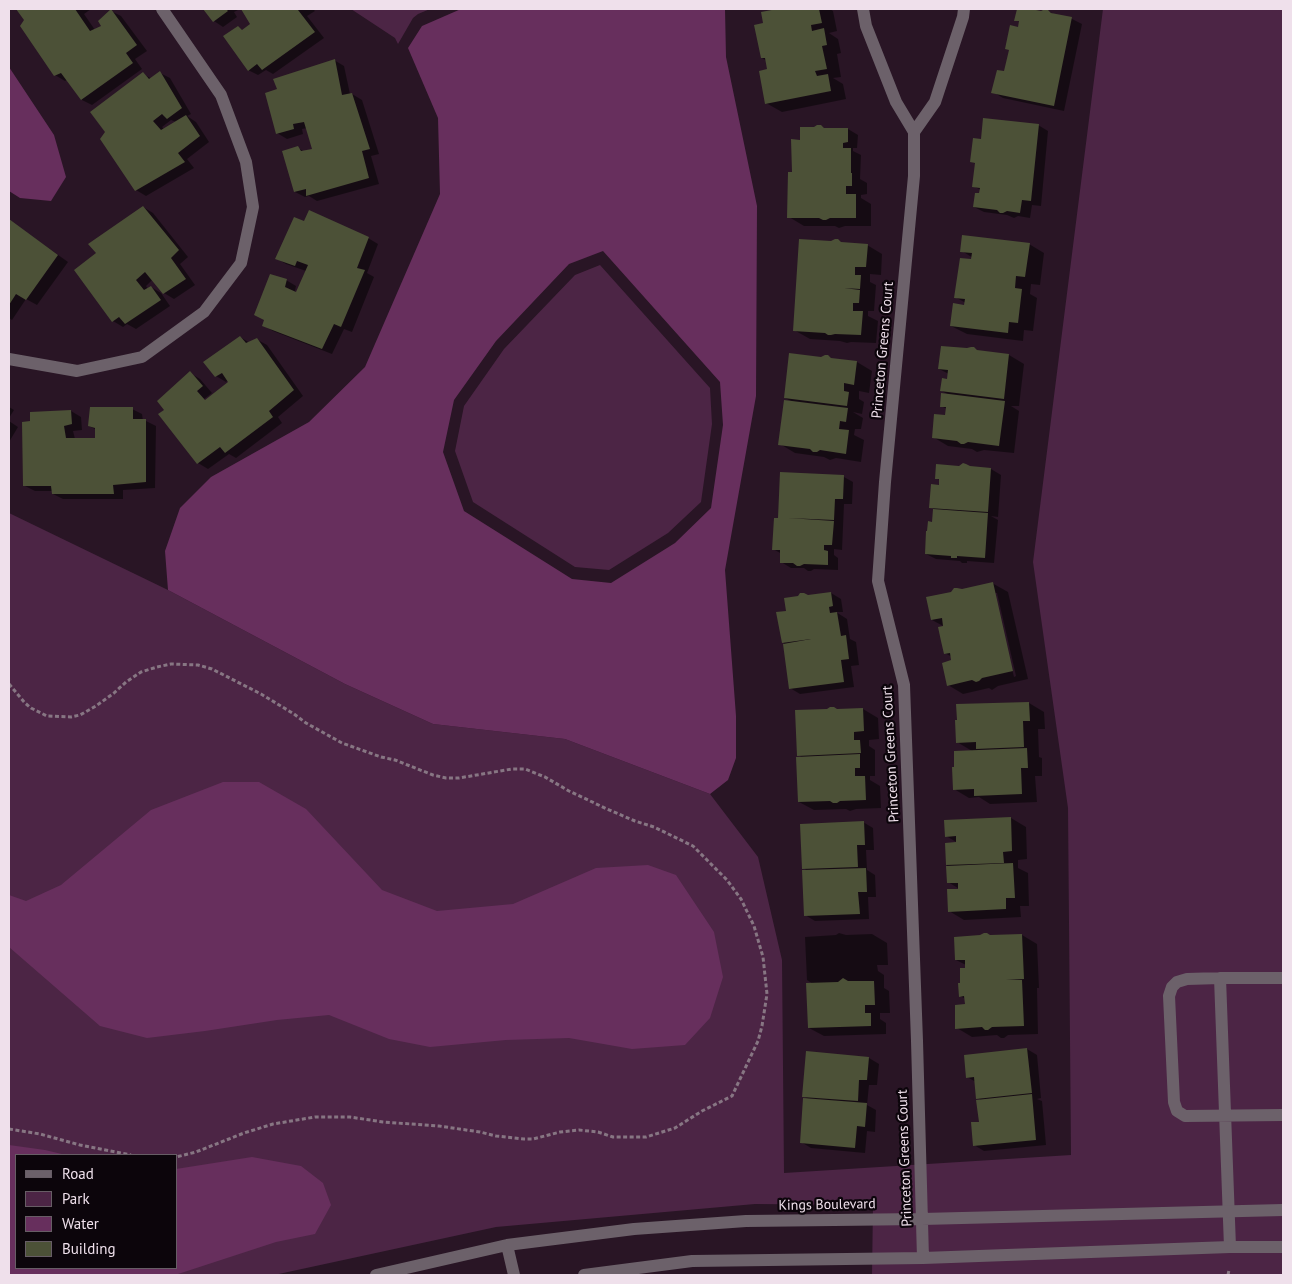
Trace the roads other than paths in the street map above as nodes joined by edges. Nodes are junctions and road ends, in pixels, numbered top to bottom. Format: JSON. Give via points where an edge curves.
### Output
{"nodes":[{"id":1,"x":162,"y":9,"type":"edge"},
{"id":2,"x":863,"y":9,"type":"edge"},
{"id":3,"x":964,"y":9,"type":"edge"},
{"id":4,"x":914,"y":132,"type":"junction"},
{"id":5,"x":9,"y":359,"type":"edge"},
{"id":6,"x":1220,"y":978,"type":"junction"},
{"id":7,"x":1283,"y":978,"type":"edge"},
{"id":8,"x":1283,"y":1115,"type":"edge"},
{"id":9,"x":1225,"y":1116,"type":"junction"},
{"id":10,"x":1283,"y":1210,"type":"edge"},
{"id":11,"x":1229,"y":1212,"type":"junction"},
{"id":12,"x":922,"y":1219,"type":"junction"},
{"id":13,"x":507,"y":1245,"type":"junction"},
{"id":14,"x":1230,"y":1247,"type":"junction"},
{"id":15,"x":1283,"y":1247,"type":"edge"},
{"id":16,"x":923,"y":1258,"type":"junction"},
{"id":17,"x":376,"y":1275,"type":"edge"},
{"id":18,"x":514,"y":1275,"type":"edge"},
{"id":19,"x":584,"y":1275,"type":"edge"}],
"edges":[{"from":1,"to":5,"type":"street","via":[[222,95],[246,162],[254,207],[241,263],[204,312],[142,356],[77,371]]},
{"from":2,"to":4,"type":"street","via":[[866,26],[896,102]]},
{"from":3,"to":4,"type":"street","via":[[934,102]]},
{"from":4,"to":12,"type":"street","name":"Princeton Greens Court","via":[[914,176],[878,581],[904,685]]},
{"from":6,"to":7,"type":"street"},
{"from":6,"to":9,"type":"street"},
{"from":6,"to":9,"type":"street","via":[[1177,982],[1169,996],[1174,1102],[1185,1116]]},
{"from":8,"to":9,"type":"street"},
{"from":9,"to":11,"type":"street"},
{"from":10,"to":11,"type":"street","name":"Kings Boulevard"},
{"from":11,"to":12,"type":"street","name":"Kings Boulevard"},
{"from":11,"to":14,"type":"street"},
{"from":12,"to":13,"type":"street","name":"Kings Boulevard","via":[[746,1221],[634,1229]]},
{"from":12,"to":16,"type":"street","name":"Princeton Greens Court"},
{"from":13,"to":17,"type":"street","name":"Kings Boulevard"},
{"from":13,"to":18,"type":"street"},
{"from":14,"to":15,"type":"street"},
{"from":14,"to":16,"type":"street"},
{"from":16,"to":19,"type":"street","via":[[692,1261]]}]}
